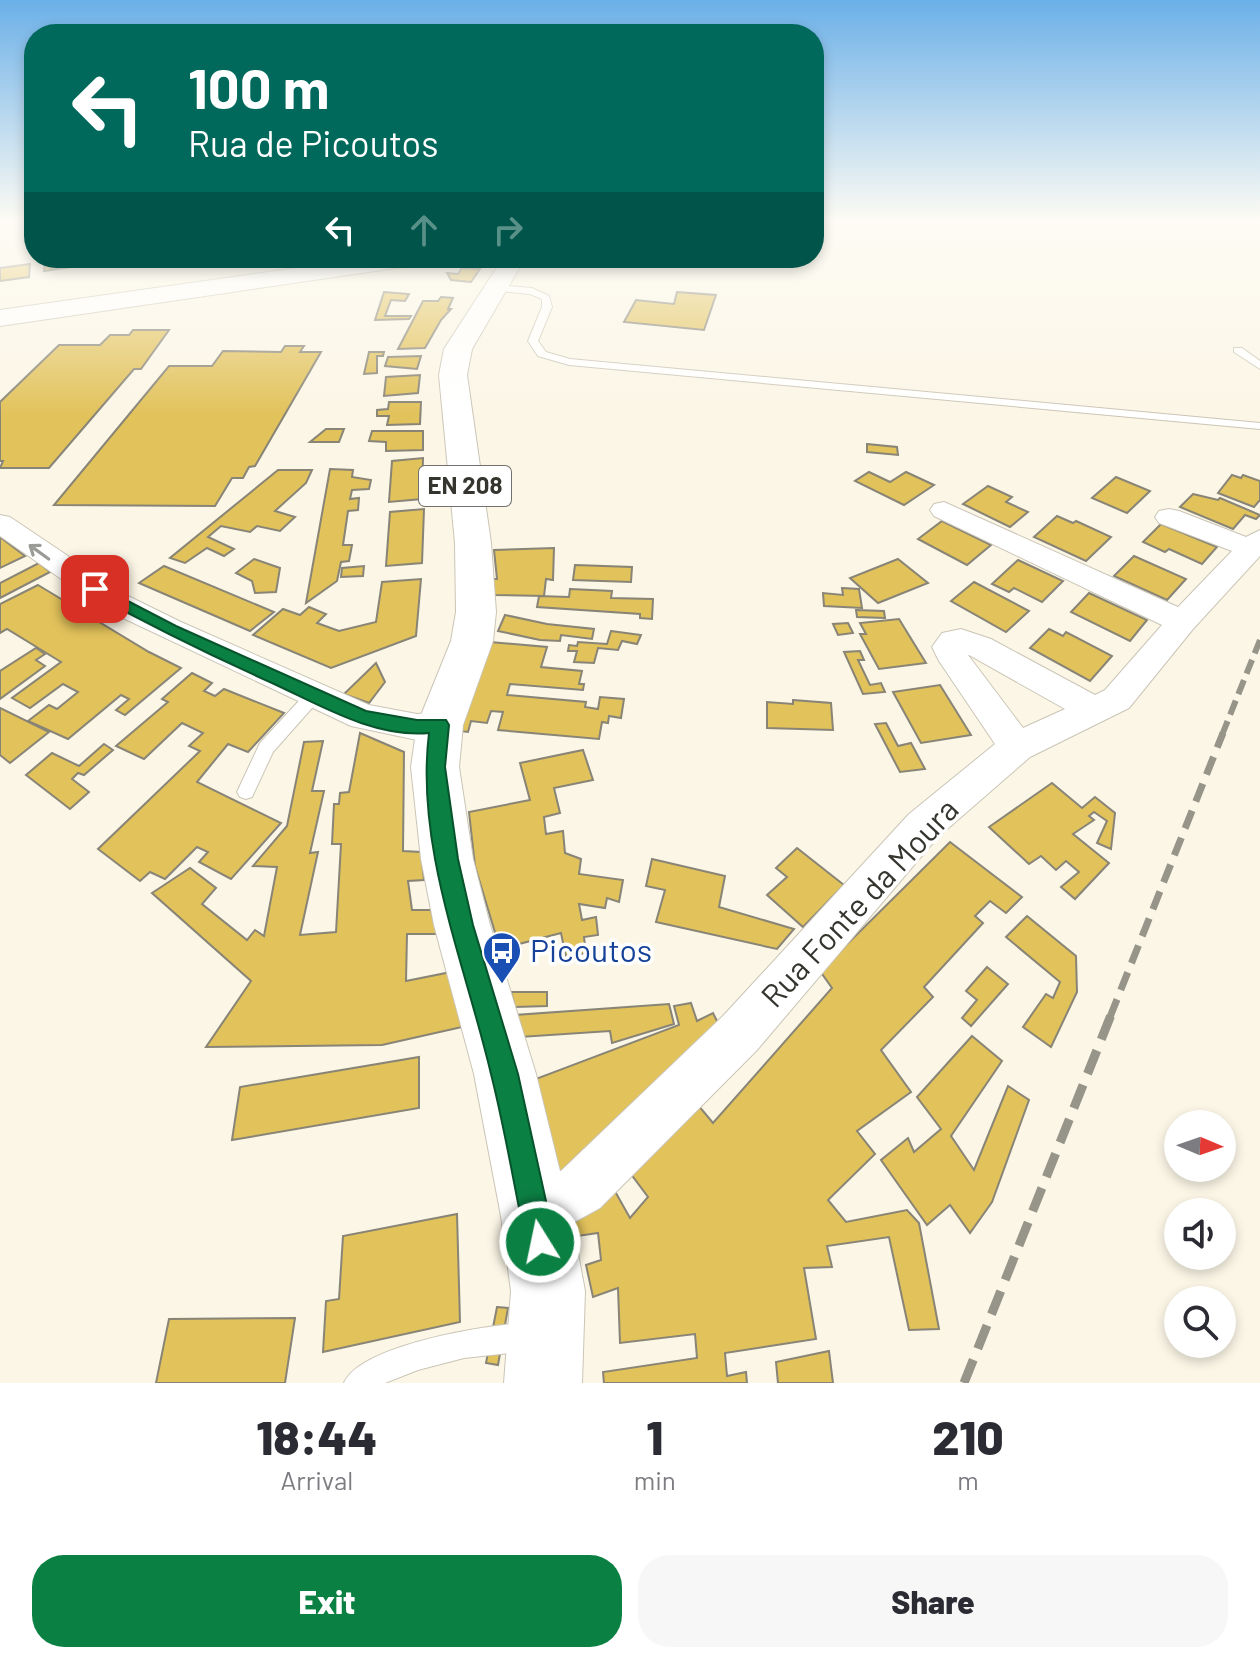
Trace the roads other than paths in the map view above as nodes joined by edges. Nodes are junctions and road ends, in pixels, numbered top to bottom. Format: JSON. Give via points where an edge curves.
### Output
{"nodes":[{"id":1,"x":145,"y":286,"type":"edge"},
{"id":2,"x":225,"y":286,"type":"edge"},
{"id":3,"x":495,"y":288,"type":"joint"},
{"id":4,"x":0,"y":307,"type":"edge"},
{"id":5,"x":0,"y":318,"type":"edge"},
{"id":6,"x":1238,"y":350,"type":"dead end"},
{"id":7,"x":1260,"y":366,"type":"edge"},
{"id":8,"x":1260,"y":426,"type":"edge"},
{"id":9,"x":944,"y":510,"type":"dead end"},
{"id":10,"x":1169,"y":517,"type":"dead end"},
{"id":11,"x":0,"y":523,"type":"edge"},
{"id":12,"x":1257,"y":547,"type":"edge"},
{"id":13,"x":1182,"y":622,"type":"junction"},
{"id":14,"x":314,"y":695,"type":"junction"},
{"id":15,"x":1095,"y":710,"type":"junction"},
{"id":16,"x":440,"y":725,"type":"junction"},
{"id":17,"x":1017,"y":747,"type":"junction"},
{"id":18,"x":246,"y":792,"type":"dead end"},
{"id":19,"x":536,"y":1216,"type":"junction"},
{"id":20,"x":545,"y":1360,"type":"edge"},
{"id":21,"x":358,"y":1383,"type":"edge"}],
"edges":[{"from":1,"to":4,"type":"main road"},
{"from":2,"to":5,"type":"main road"},
{"from":3,"to":8,"type":"lane","via":[[532,291],[546,298],[533,341],[542,354],[569,362]]},
{"from":3,"to":16,"type":"main road","number":"EN 208","via":[[454,361],[476,612],[472,641]]},
{"from":6,"to":7,"type":"lane"},
{"from":9,"to":13,"type":"street"},
{"from":10,"to":12,"type":"street"},
{"from":14,"to":11,"type":"street","one_way":true,"via":[[115,602]]},
{"from":12,"to":13,"type":"street","name":"Rua Fonte da Moura"},
{"from":13,"to":15,"type":"street","name":"Rua Fonte da Moura","via":[[1117,699]]},
{"from":14,"to":16,"type":"street","via":[[363,717],[417,727]]},
{"from":14,"to":18,"type":"lane","via":[[266,748]]},
{"from":15,"to":17,"type":"street","name":"Rua Fonte da Moura"},
{"from":15,"to":17,"type":"street","via":[[980,647],[953,641],[948,647],[955,661]]},
{"from":16,"to":19,"type":"main road","number":"EN 208","via":[[435,767],[447,859],[505,1074]]},
{"from":17,"to":19,"type":"street","name":"Rua Fonte da Moura","via":[[923,826],[740,1033],[581,1189]]},
{"from":19,"to":20,"type":"main road","number":"EN 208","via":[[548,1291]]},
{"from":20,"to":21,"type":"lane","via":[[496,1337],[375,1372]]}]}
